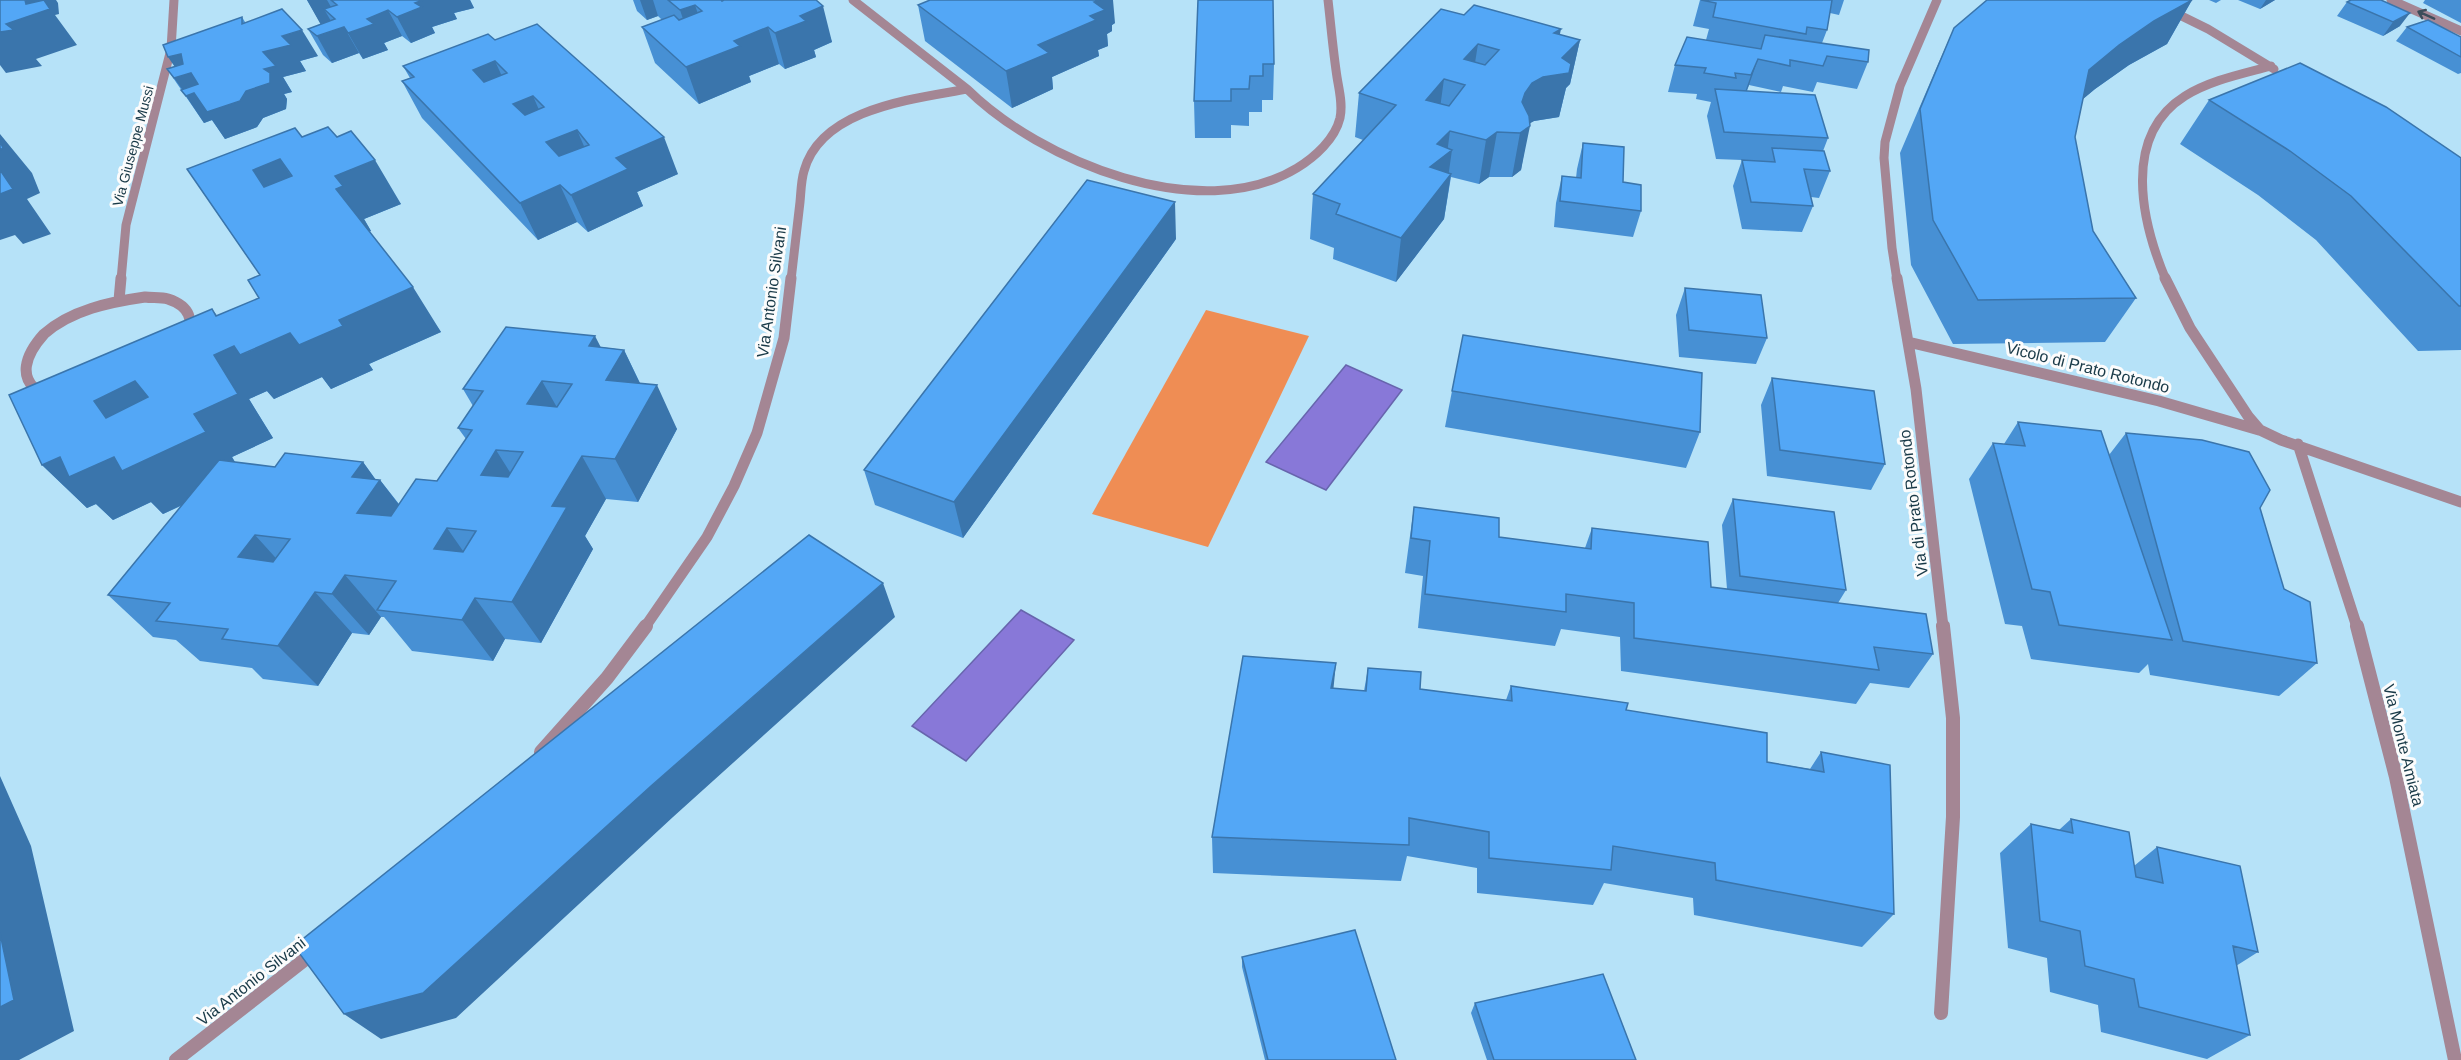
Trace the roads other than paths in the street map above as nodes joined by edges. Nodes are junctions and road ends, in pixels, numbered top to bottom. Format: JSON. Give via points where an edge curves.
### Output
{"nodes":[{"id":1,"x":174,"y":0,"type":"edge"},
{"id":2,"x":853,"y":0,"type":"edge"},
{"id":3,"x":1328,"y":0,"type":"edge"},
{"id":4,"x":1937,"y":0,"type":"edge"},
{"id":5,"x":2149,"y":0,"type":"edge"},
{"id":6,"x":2391,"y":0,"type":"edge"},
{"id":7,"x":2461,"y":32,"type":"edge"},
{"id":8,"x":967,"y":89,"type":"junction"},
{"id":9,"x":118,"y":300,"type":"junction"},
{"id":10,"x":1908,"y":342,"type":"junction"},
{"id":11,"x":2259,"y":430,"type":"junction"},
{"id":12,"x":2298,"y":444,"type":"junction"},
{"id":13,"x":2461,"y":502,"type":"edge"},
{"id":14,"x":532,"y":760,"type":"edge"},
{"id":15,"x":324,"y":944,"type":"edge"},
{"id":16,"x":1941,"y":1012,"type":"dead end"},
{"id":17,"x":176,"y":1060,"type":"edge"},
{"id":18,"x":2456,"y":1060,"type":"edge"}],
"edges":[{"from":1,"to":9,"type":"street","name":"Via Giuseppe Mussi","via":[[169,59],[126,225]]},
{"from":2,"to":8,"type":"street"},
{"from":3,"to":8,"type":"street","via":[[1339,119],[1331,137],[1305,163],[1283,177],[1261,184],[1180,190],[1116,177],[994,114]]},
{"from":4,"to":10,"type":"street","name":"Via di Prato Rotondo","via":[[1900,86],[1885,150],[1892,248]]},
{"from":5,"to":11,"type":"street","via":[[2276,69],[2203,87],[2175,103],[2152,132],[2143,157],[2145,219],[2165,279],[2195,338]]},
{"from":7,"to":6,"type":"street","one_way":true},
{"from":8,"to":14,"type":"street","name":"Via Antonio Silvani","via":[[859,116],[834,129],[812,153],[804,170],[784,338],[757,433],[734,486],[707,537],[636,641]]},
{"from":9,"to":9,"type":"street","via":[[92,307],[44,335],[29,351],[21,368],[22,383],[33,394],[52,400],[106,396],[134,385],[179,353],[189,335],[190,320],[183,307],[167,299]]},
{"from":10,"to":11,"type":"street","name":"Vicolo di Prato Rotondo","via":[[2159,401]]},
{"from":10,"to":16,"type":"street","name":"Via di Prato Rotondo","via":[[1953,718],[1954,806]]},
{"from":11,"to":12,"type":"street"},
{"from":12,"to":13,"type":"street"},
{"from":12,"to":18,"type":"street","name":"Via Monte Amiata","via":[[2353,610],[2379,710]]},
{"from":15,"to":17,"type":"street","name":"Via Antonio Silvani"}]}
